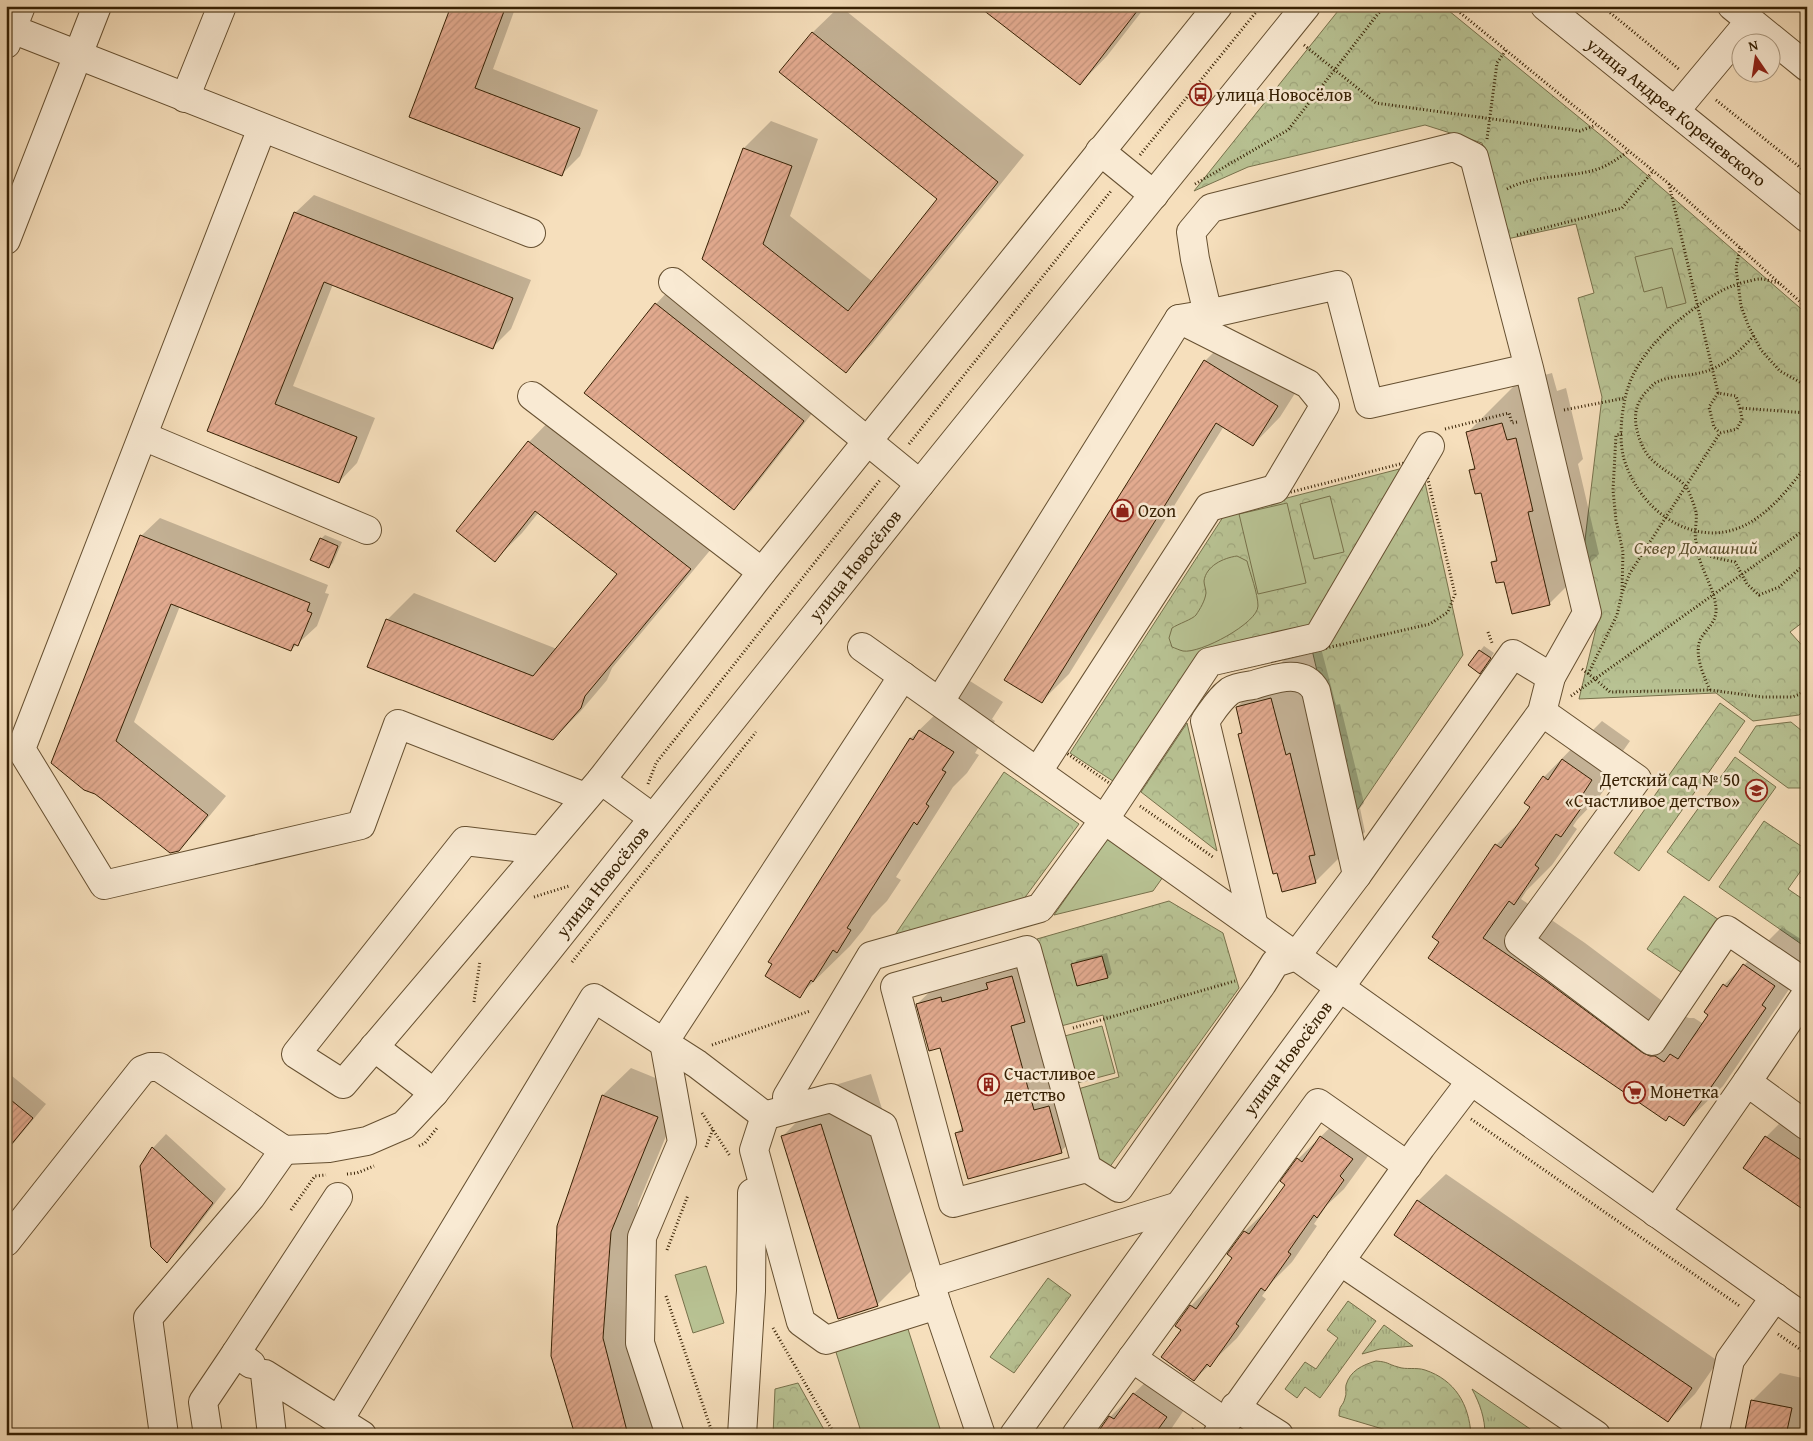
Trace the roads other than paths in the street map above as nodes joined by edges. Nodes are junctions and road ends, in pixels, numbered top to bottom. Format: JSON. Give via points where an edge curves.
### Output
{"nodes":[{"id":1,"x":97,"y":6,"type":"edge"},
{"id":2,"x":222,"y":6,"type":"edge"},
{"id":3,"x":1218,"y":6,"type":"edge"},
{"id":4,"x":1306,"y":6,"type":"edge"},
{"id":5,"x":1545,"y":6,"type":"edge"},
{"id":6,"x":1741,"y":14,"type":"edge"},
{"id":7,"x":13,"y":26,"type":"edge"},
{"id":8,"x":77,"y":56,"type":"junction"},
{"id":9,"x":1807,"y":67,"type":"edge"},
{"id":10,"x":185,"y":98,"type":"junction"},
{"id":11,"x":1675,"y":111,"type":"junction"},
{"id":12,"x":262,"y":128,"type":"junction"},
{"id":13,"x":1100,"y":152,"type":"junction"},
{"id":14,"x":1154,"y":195,"type":"junction"},
{"id":15,"x":1807,"y":218,"type":"edge"},
{"id":16,"x":532,"y":234,"type":"dead end"},
{"id":17,"x":6,"y":240,"type":"edge"},
{"id":18,"x":673,"y":282,"type":"dead end"},
{"id":19,"x":1208,"y":314,"type":"junction"},
{"id":20,"x":1179,"y":319,"type":"junction"},
{"id":21,"x":1529,"y":368,"type":"junction"},
{"id":22,"x":532,"y":396,"type":"dead end"},
{"id":23,"x":143,"y":436,"type":"junction"},
{"id":24,"x":868,"y":441,"type":"junction"},
{"id":25,"x":1428,"y":447,"type":"road end"},
{"id":26,"x":920,"y":484,"type":"junction"},
{"id":27,"x":367,"y":530,"type":"dead end"},
{"id":28,"x":762,"y":572,"type":"junction"},
{"id":29,"x":862,"y":647,"type":"dead end"},
{"id":30,"x":903,"y":676,"type":"junction"},
{"id":31,"x":1551,"y":686,"type":"junction"},
{"id":32,"x":940,"y":701,"type":"junction"},
{"id":33,"x":1038,"y":772,"type":"junction"},
{"id":34,"x":593,"y":788,"type":"junction"},
{"id":35,"x":644,"y":811,"type":"junction"},
{"id":36,"x":1104,"y":820,"type":"junction"},
{"id":37,"x":540,"y":850,"type":"junction"},
{"id":38,"x":1357,"y":875,"type":"junction"},
{"id":39,"x":1254,"y":926,"type":"junction"},
{"id":40,"x":1296,"y":956,"type":"junction"},
{"id":41,"x":1807,"y":984,"type":"edge"},
{"id":42,"x":1340,"y":987,"type":"junction"},
{"id":43,"x":1807,"y":993,"type":"edge"},
{"id":44,"x":664,"y":1042,"type":"junction"},
{"id":45,"x":374,"y":1047,"type":"junction"},
{"id":46,"x":1471,"y":1081,"type":"junction"},
{"id":47,"x":1746,"y":1082,"type":"junction"},
{"id":48,"x":434,"y":1093,"type":"junction"},
{"id":49,"x":787,"y":1097,"type":"dead end"},
{"id":50,"x":765,"y":1116,"type":"junction"},
{"id":51,"x":1807,"y":1126,"type":"edge"},
{"id":52,"x":284,"y":1150,"type":"junction"},
{"id":53,"x":1408,"y":1166,"type":"junction"},
{"id":54,"x":1087,"y":1168,"type":"junction"},
{"id":55,"x":752,"y":1193,"type":"dead end"},
{"id":56,"x":338,"y":1197,"type":"dead end"},
{"id":57,"x":1179,"y":1206,"type":"junction"},
{"id":58,"x":1656,"y":1212,"type":"junction"},
{"id":59,"x":6,"y":1242,"type":"edge"},
{"id":60,"x":1340,"y":1261,"type":"junction"},
{"id":61,"x":933,"y":1294,"type":"junction"},
{"id":62,"x":1774,"y":1297,"type":"junction"},
{"id":63,"x":1807,"y":1320,"type":"edge"},
{"id":64,"x":236,"y":1353,"type":"junction"},
{"id":65,"x":1132,"y":1358,"type":"junction"},
{"id":66,"x":265,"y":1374,"type":"junction"},
{"id":67,"x":339,"y":1420,"type":"junction"},
{"id":68,"x":1226,"y":1421,"type":"edge"},
{"id":69,"x":164,"y":1435,"type":"edge"},
{"id":70,"x":208,"y":1435,"type":"edge"},
{"id":71,"x":272,"y":1435,"type":"edge"},
{"id":72,"x":362,"y":1435,"type":"edge"},
{"id":73,"x":670,"y":1435,"type":"edge"},
{"id":74,"x":742,"y":1435,"type":"edge"},
{"id":75,"x":981,"y":1435,"type":"edge"},
{"id":76,"x":1014,"y":1435,"type":"edge"},
{"id":77,"x":1076,"y":1435,"type":"edge"},
{"id":78,"x":1279,"y":1435,"type":"edge"},
{"id":79,"x":1596,"y":1435,"type":"edge"},
{"id":80,"x":1714,"y":1435,"type":"edge"}],
"edges":[{"from":1,"to":8,"type":"street"},
{"from":2,"to":10,"type":"street"},
{"from":3,"to":13,"type":"street"},
{"from":4,"to":14,"type":"street","name":"улица Новосёлов"},
{"from":5,"to":11,"type":"street","name":"улица Андрея Кореневского"},
{"from":6,"to":9,"type":"street"},
{"from":6,"to":11,"type":"street"},
{"from":7,"to":8,"type":"street"},
{"from":8,"to":10,"type":"street"},
{"from":8,"to":17,"type":"street"},
{"from":10,"to":12,"type":"street"},
{"from":11,"to":15,"type":"street","name":"улица Андрея Кореневского"},
{"from":12,"to":16,"type":"street"},
{"from":12,"to":23,"type":"street"},
{"from":13,"to":14,"type":"street"},
{"from":13,"to":24,"type":"street"},
{"from":14,"to":26,"type":"street","name":"улица Новосёлов"},
{"from":18,"to":24,"type":"street"},
{"from":19,"to":20,"type":"street"},
{"from":19,"to":21,"type":"street","via":[[1338,285],[1369,404]]},
{"from":19,"to":21,"type":"street","name":"улица Новосёлов","via":[[1191,232],[1211,208],[1454,147],[1474,157]]},
{"from":20,"to":32,"type":"street"},
{"from":20,"to":33,"type":"street","via":[[1308,384],[1325,405],[1274,489],[1209,507]]},
{"from":21,"to":31,"type":"street","name":"улица Новосёлов","via":[[1588,613]]},
{"from":22,"to":28,"type":"street"},
{"from":23,"to":27,"type":"street"},
{"from":23,"to":34,"type":"street","via":[[21,749],[104,885],[361,825],[398,724]]},
{"from":24,"to":26,"type":"street"},
{"from":24,"to":28,"type":"street"},
{"from":25,"to":36,"type":"street","via":[[1318,637],[1209,662]]},
{"from":26,"to":35,"type":"street","name":"улица Новосёлов"},
{"from":28,"to":34,"type":"street"},
{"from":29,"to":30,"type":"street"},
{"from":30,"to":32,"type":"street"},
{"from":30,"to":44,"type":"street"},
{"from":31,"to":38,"type":"street","via":[[1513,654]]},
{"from":31,"to":41,"type":"street","via":[[1638,779],[1518,941],[1652,1041],[1727,930]]},
{"from":31,"to":42,"type":"street","name":"улица Новосёлов"},
{"from":32,"to":33,"type":"street"},
{"from":33,"to":36,"type":"street"},
{"from":34,"to":35,"type":"street"},
{"from":34,"to":37,"type":"street"},
{"from":35,"to":48,"type":"street","name":"улица Новосёлов"},
{"from":36,"to":39,"type":"street"},
{"from":36,"to":49,"type":"street","via":[[1040,908],[871,956]]},
{"from":37,"to":45,"type":"street"},
{"from":37,"to":45,"type":"street","via":[[465,841],[296,1054],[343,1084]]},
{"from":38,"to":39,"type":"street","via":[[1312,683],[1299,677],[1283,677],[1232,690],[1205,721]]},
{"from":38,"to":40,"type":"street"},
{"from":39,"to":40,"type":"street"},
{"from":40,"to":42,"type":"street"},
{"from":40,"to":54,"type":"street","via":[[1275,963],[1119,1188]]},
{"from":42,"to":46,"type":"street"},
{"from":42,"to":57,"type":"street","name":"улица Новосёлов"},
{"from":43,"to":47,"type":"street"},
{"from":44,"to":50,"type":"street"},
{"from":44,"to":67,"type":"street","via":[[594,998]]},
{"from":44,"to":73,"type":"street","via":[[682,1142],[642,1237],[640,1343]]},
{"from":45,"to":48,"type":"street"},
{"from":46,"to":53,"type":"street"},
{"from":46,"to":58,"type":"street"},
{"from":47,"to":51,"type":"street"},
{"from":47,"to":58,"type":"street"},
{"from":48,"to":52,"type":"street","name":"улица Новосёлов","via":[[404,1125],[367,1141],[329,1148]]},
{"from":50,"to":61,"type":"street","via":[[831,1098],[883,1126]]},
{"from":50,"to":61,"type":"street","via":[[754,1150],[801,1322],[826,1340]]},
{"from":52,"to":59,"type":"street","via":[[160,1067],[150,1067],[142,1070]]},
{"from":52,"to":69,"type":"street","via":[[251,1197],[148,1318]]},
{"from":53,"to":60,"type":"street"},
{"from":53,"to":65,"type":"street","via":[[1318,1103]]},
{"from":54,"to":54,"type":"street","via":[[953,1204],[895,987],[1027,950]]},
{"from":55,"to":74,"type":"street","via":[[751,1291]]},
{"from":56,"to":64,"type":"street"},
{"from":57,"to":61,"type":"street"},
{"from":57,"to":76,"type":"street","name":"улица Новосёлов"},
{"from":58,"to":62,"type":"street"},
{"from":60,"to":68,"type":"street"},
{"from":60,"to":79,"type":"street"},
{"from":61,"to":75,"type":"street"},
{"from":62,"to":63,"type":"street"},
{"from":62,"to":80,"type":"street","via":[[1730,1360]]},
{"from":64,"to":66,"type":"street"},
{"from":64,"to":70,"type":"street","via":[[203,1402]]},
{"from":65,"to":68,"type":"street"},
{"from":65,"to":77,"type":"street"},
{"from":66,"to":67,"type":"street"},
{"from":66,"to":71,"type":"street"},
{"from":67,"to":72,"type":"street"},
{"from":68,"to":78,"type":"street"}]}
